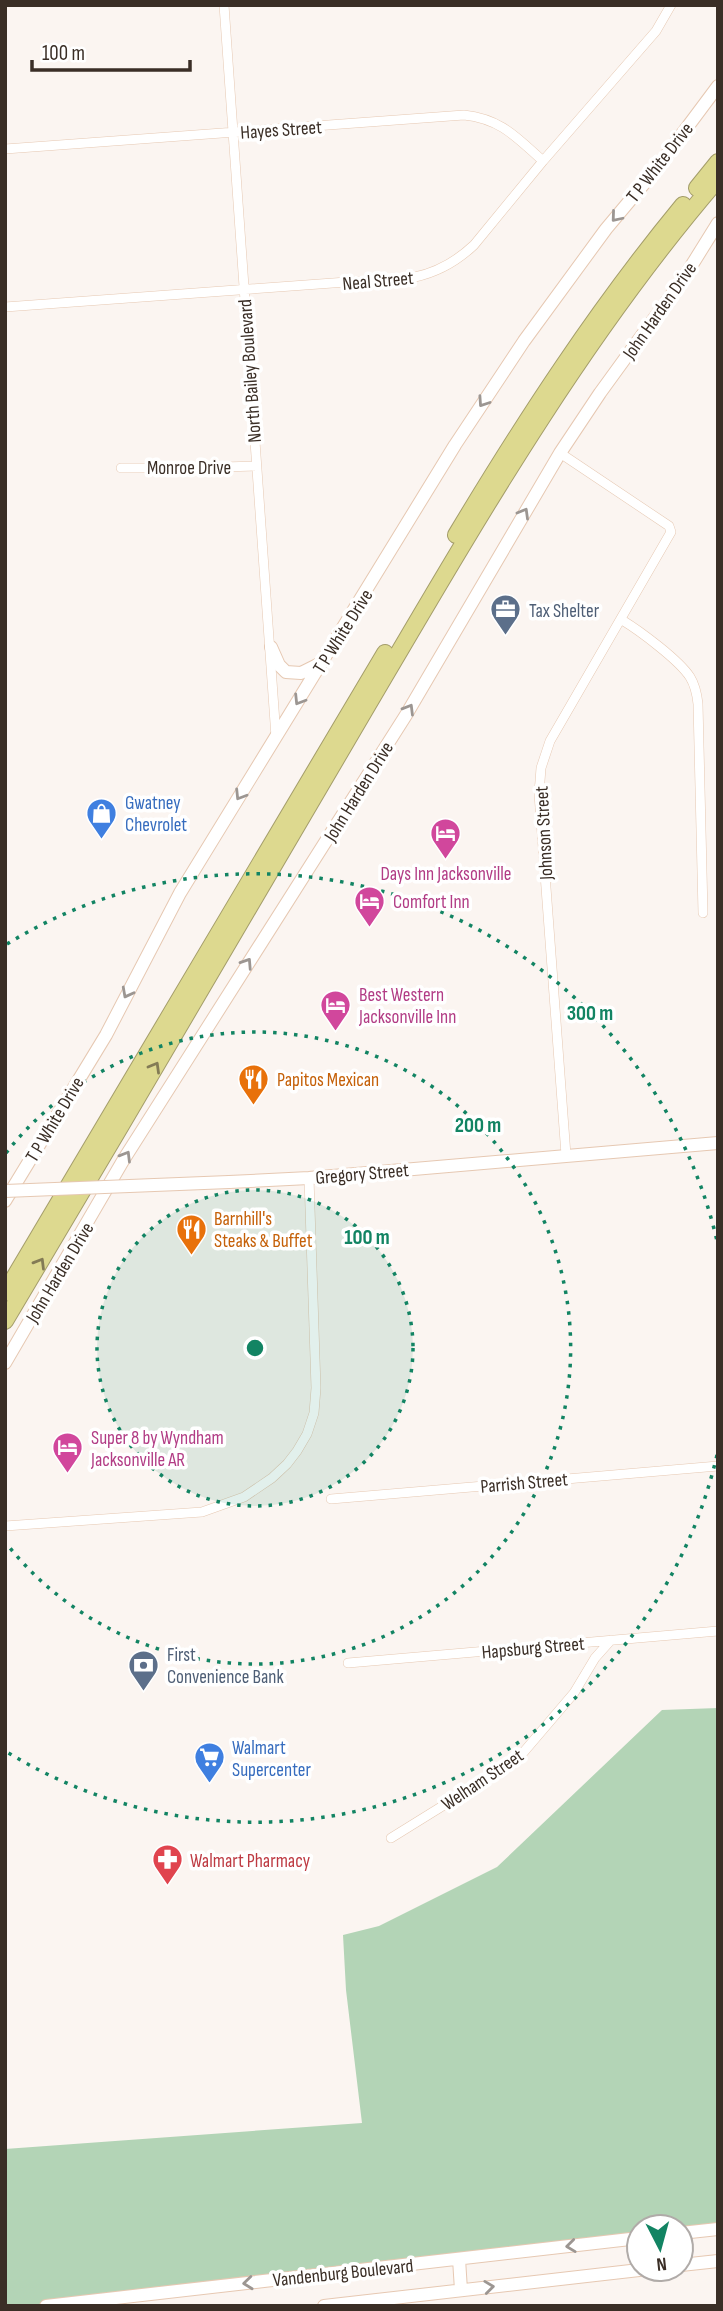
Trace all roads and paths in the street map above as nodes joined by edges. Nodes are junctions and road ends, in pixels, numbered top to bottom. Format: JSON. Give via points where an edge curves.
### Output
{"nodes":[{"id":1,"x":224,"y":5,"type":"edge"},
{"id":2,"x":671,"y":5,"type":"edge"},
{"id":3,"x":718,"y":86,"type":"edge"},
{"id":4,"x":233,"y":133,"type":"junction"},
{"id":5,"x":5,"y":149,"type":"edge"},
{"id":6,"x":543,"y":161,"type":"junction"},
{"id":7,"x":718,"y":162,"type":"edge"},
{"id":8,"x":718,"y":180,"type":"edge"},
{"id":9,"x":718,"y":223,"type":"edge"},
{"id":10,"x":243,"y":291,"type":"junction"},
{"id":11,"x":5,"y":307,"type":"edge"},
{"id":12,"x":559,"y":453,"type":"junction"},
{"id":13,"x":256,"y":466,"type":"junction"},
{"id":14,"x":121,"y":468,"type":"dead end"},
{"id":15,"x":622,"y":620,"type":"junction"},
{"id":16,"x":271,"y":647,"type":"junction"},
{"id":17,"x":321,"y":663,"type":"junction"},
{"id":18,"x":276,"y":737,"type":"junction"},
{"id":19,"x":703,"y":913,"type":"dead end"},
{"id":20,"x":718,"y":1143,"type":"edge"},
{"id":21,"x":566,"y":1155,"type":"junction"},
{"id":22,"x":309,"y":1178,"type":"junction"},
{"id":23,"x":5,"y":1191,"type":"edge"},
{"id":24,"x":5,"y":1201,"type":"edge"},
{"id":25,"x":5,"y":1293,"type":"edge"},
{"id":26,"x":5,"y":1321,"type":"edge"},
{"id":27,"x":5,"y":1363,"type":"edge"},
{"id":28,"x":718,"y":1466,"type":"edge"},
{"id":29,"x":331,"y":1499,"type":"dead end"},
{"id":30,"x":5,"y":1526,"type":"edge"},
{"id":31,"x":718,"y":1631,"type":"edge"},
{"id":32,"x":611,"y":1640,"type":"junction"},
{"id":33,"x":348,"y":1663,"type":"dead end"},
{"id":34,"x":391,"y":1838,"type":"dead end"},
{"id":35,"x":718,"y":2229,"type":"edge"},
{"id":36,"x":695,"y":2231,"type":"edge"},
{"id":37,"x":625,"y":2240,"type":"edge"},
{"id":38,"x":459,"y":2259,"type":"junction"},
{"id":39,"x":718,"y":2261,"type":"edge"},
{"id":40,"x":695,"y":2263,"type":"edge"},
{"id":41,"x":625,"y":2272,"type":"edge"},
{"id":42,"x":461,"y":2290,"type":"junction"},
{"id":43,"x":47,"y":2306,"type":"edge"},
{"id":44,"x":324,"y":2306,"type":"edge"}],
"edges":[{"from":1,"to":4,"type":"street","name":"North Bailey Boulevard"},
{"from":2,"to":6,"type":"street","name":"Neal Street","via":[[656,30]]},
{"from":3,"to":17,"type":"main road","name":"T P White Drive","one_way":true,"via":[[524,341]]},
{"from":4,"to":5,"type":"street","name":"Hayes Street"},
{"from":4,"to":6,"type":"street","name":"Hayes Street","via":[[464,115],[500,124]]},
{"from":4,"to":10,"type":"street","name":"North Bailey Boulevard"},
{"from":6,"to":10,"type":"street","name":"Neal Street","via":[[474,246],[435,273]]},
{"from":7,"to":25,"type":"highway","via":[[611,297],[501,459]]},
{"from":26,"to":8,"type":"highway","one_way":true,"via":[[468,536],[588,348]]},
{"from":9,"to":12,"type":"main road","name":"John Harden Drive"},
{"from":10,"to":11,"type":"street","name":"Neal Street"},
{"from":10,"to":13,"type":"street","name":"North Bailey Boulevard"},
{"from":12,"to":15,"type":"street","name":"Johnson Street","via":[[669,526],[671,532]]},
{"from":27,"to":12,"type":"main road","name":"John Harden Drive","one_way":true,"via":[[156,1108],[406,715]]},
{"from":13,"to":14,"type":"street","name":"Monroe Drive"},
{"from":13,"to":16,"type":"street","name":"North Bailey Boulevard"},
{"from":15,"to":19,"type":"street","via":[[687,673],[696,689]]},
{"from":15,"to":21,"type":"street","name":"Johnson Street","via":[[550,741],[539,783]]},
{"from":16,"to":17,"type":"main road","via":[[286,672],[301,673]]},
{"from":16,"to":18,"type":"street","name":"North Bailey Boulevard"},
{"from":17,"to":18,"type":"main road","name":"T P White Drive","one_way":true},
{"from":18,"to":24,"type":"main road","name":"T P White Drive","one_way":true,"via":[[180,892],[106,1035]]},
{"from":20,"to":21,"type":"main road","name":"Gregory Street"},
{"from":21,"to":22,"type":"main road","name":"Gregory Street"},
{"from":22,"to":23,"type":"main road","name":"Gregory Street","bridge":true},
{"from":22,"to":30,"type":"street","via":[[316,1388],[307,1434],[287,1464],[244,1497],[202,1511]]},
{"from":28,"to":29,"type":"street","name":"Parrish Street"},
{"from":31,"to":32,"type":"street","name":"Hapsburg Street"},
{"from":32,"to":33,"type":"street","name":"Hapsburg Street"},
{"from":32,"to":34,"type":"street","name":"Welham Street","via":[[522,1754]]},
{"from":35,"to":36,"type":"main road"},
{"from":37,"to":38,"type":"main road","name":"Vandenburg Boulevard","one_way":true},
{"from":38,"to":42,"type":"main road"},
{"from":38,"to":43,"type":"main road","name":"Vandenburg Boulevard","one_way":true},
{"from":39,"to":40,"type":"main road"},
{"from":42,"to":41,"type":"main road","name":"Vandenburg Boulevard","one_way":true},
{"from":42,"to":44,"type":"main road","name":"Vandenburg Boulevard"}]}
